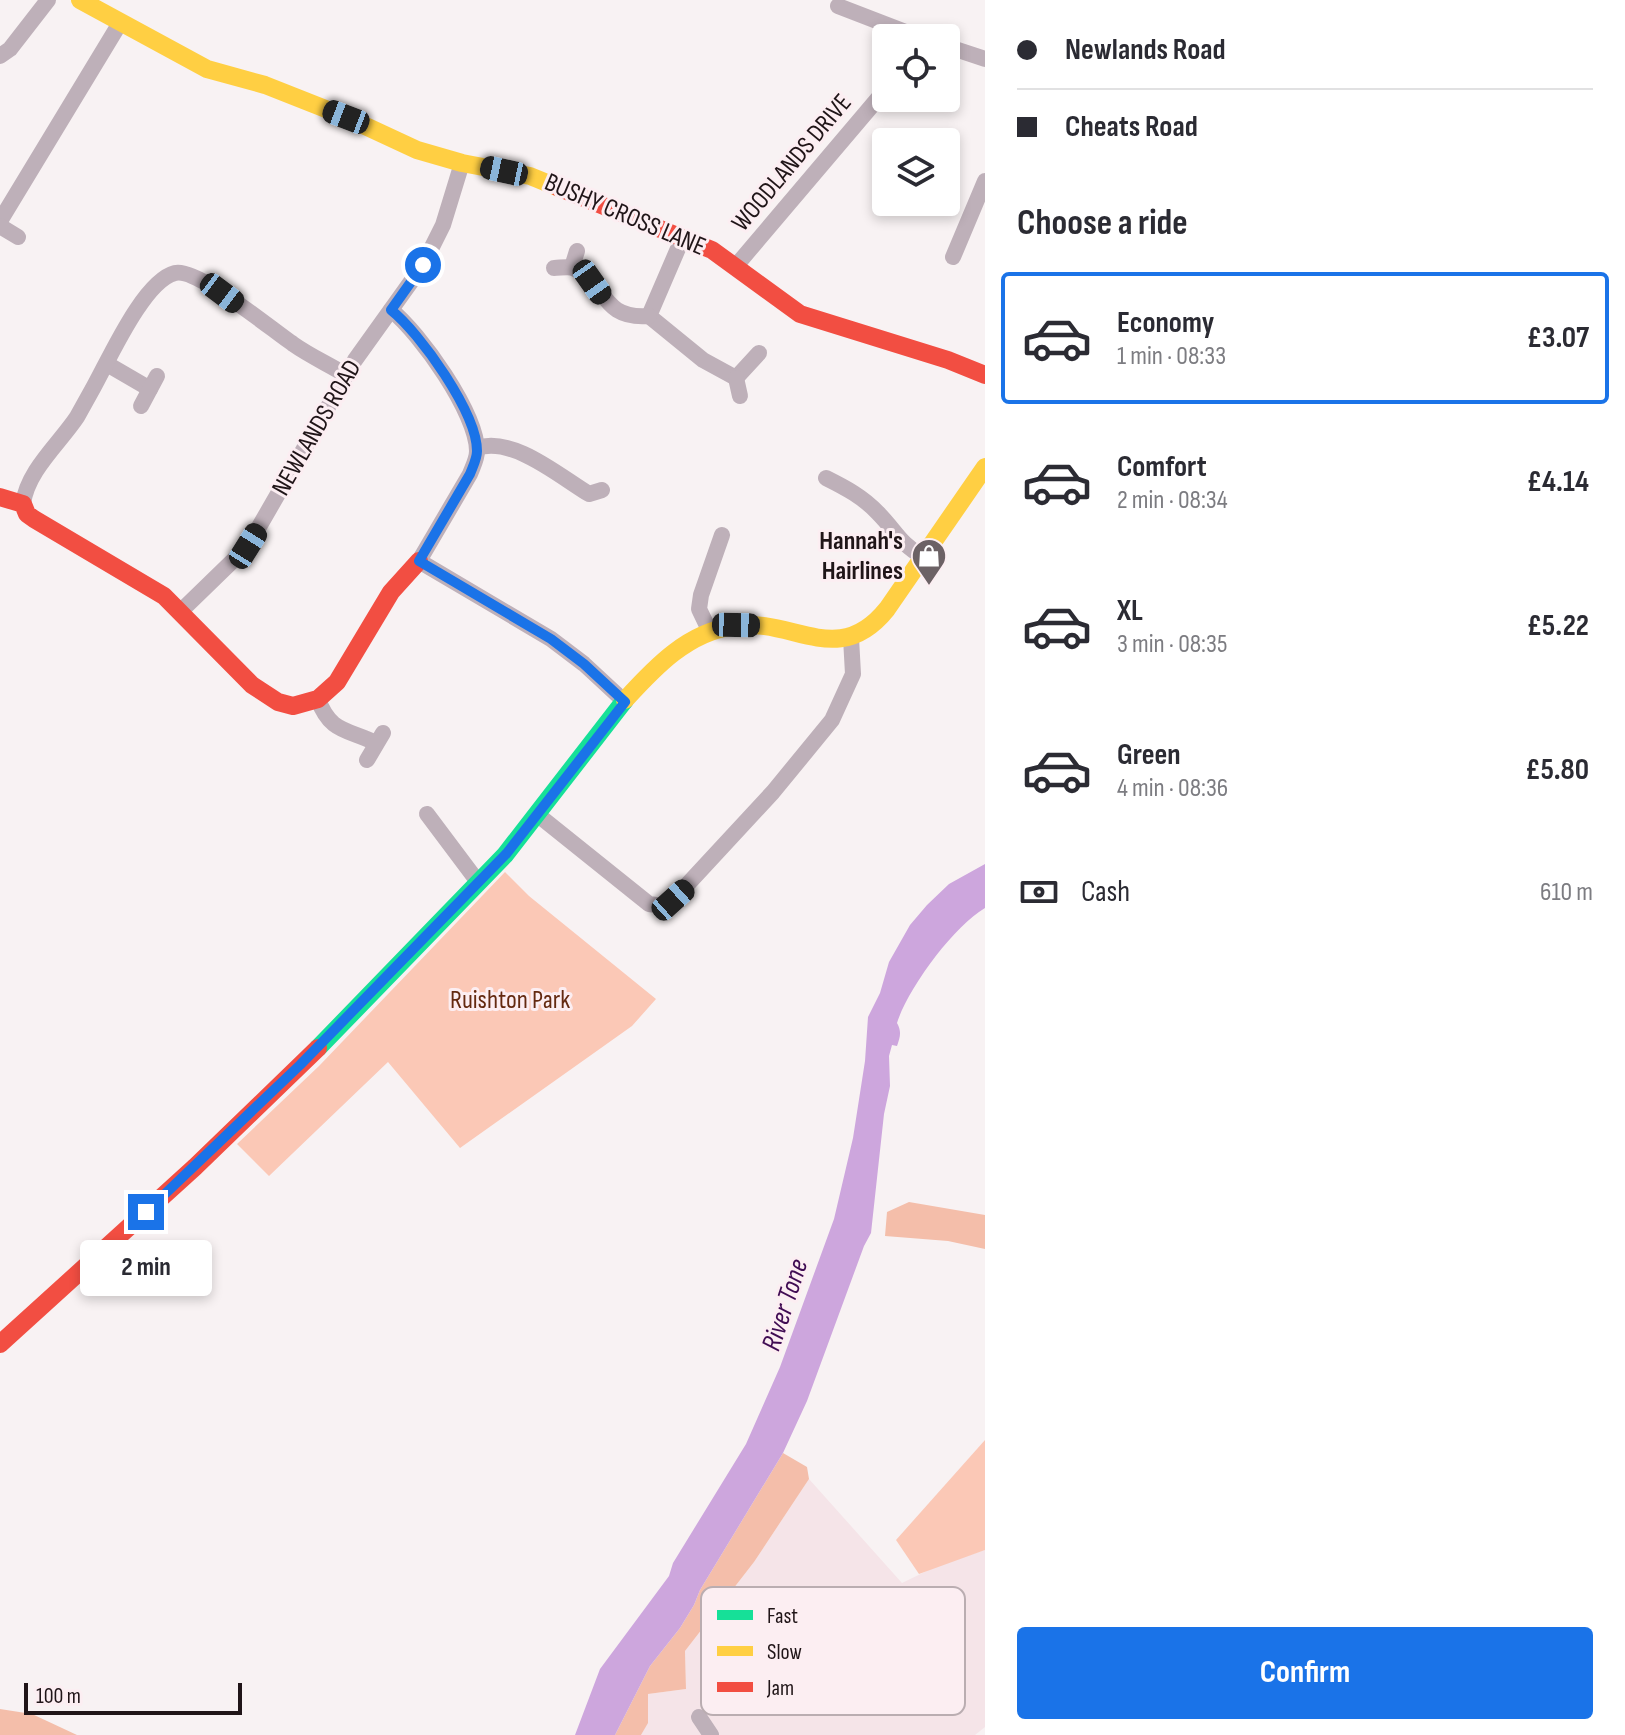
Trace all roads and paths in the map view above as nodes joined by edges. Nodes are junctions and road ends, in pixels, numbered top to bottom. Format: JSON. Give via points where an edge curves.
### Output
{"nodes":[{"id":1,"x":48,"y":0,"type":"edge"},
{"id":2,"x":80,"y":0,"type":"edge"},
{"id":3,"x":838,"y":6,"type":"dead end"},
{"id":4,"x":120,"y":23,"type":"junction"},
{"id":5,"x":885,"y":24,"type":"edge"},
{"id":6,"x":960,"y":51,"type":"edge"},
{"id":7,"x":0,"y":56,"type":"edge"},
{"id":8,"x":985,"y":59,"type":"edge"},
{"id":9,"x":872,"y":106,"type":"edge"},
{"id":10,"x":462,"y":163,"type":"junction"},
{"id":11,"x":985,"y":181,"type":"edge"},
{"id":12,"x":0,"y":224,"type":"edge"},
{"id":13,"x":18,"y":237,"type":"dead end"},
{"id":14,"x":683,"y":237,"type":"junction"},
{"id":15,"x":952,"y":245,"type":"dead end"},
{"id":16,"x":735,"y":267,"type":"junction"},
{"id":17,"x":554,"y":268,"type":"dead end"},
{"id":18,"x":391,"y":310,"type":"junction"},
{"id":19,"x":649,"y":316,"type":"junction"},
{"id":20,"x":759,"y":353,"type":"dead end"},
{"id":21,"x":107,"y":364,"type":"junction"},
{"id":22,"x":346,"y":375,"type":"junction"},
{"id":23,"x":985,"y":375,"type":"edge"},
{"id":24,"x":736,"y":378,"type":"junction"},
{"id":25,"x":740,"y":396,"type":"dead end"},
{"id":26,"x":141,"y":406,"type":"dead end"},
{"id":27,"x":477,"y":448,"type":"junction"},
{"id":28,"x":985,"y":467,"type":"edge"},
{"id":29,"x":833,"y":487,"type":"dead end"},
{"id":30,"x":0,"y":497,"type":"edge"},
{"id":31,"x":594,"y":497,"type":"dead end"},
{"id":32,"x":23,"y":504,"type":"junction"},
{"id":33,"x":722,"y":535,"type":"dead end"},
{"id":34,"x":923,"y":557,"type":"junction"},
{"id":35,"x":419,"y":561,"type":"junction"},
{"id":36,"x":180,"y":612,"type":"junction"},
{"id":37,"x":710,"y":632,"type":"junction"},
{"id":38,"x":851,"y":638,"type":"junction"},
{"id":39,"x":318,"y":699,"type":"junction"},
{"id":40,"x":625,"y":702,"type":"junction"},
{"id":41,"x":367,"y":760,"type":"dead end"},
{"id":42,"x":427,"y":814,"type":"dead end"},
{"id":43,"x":538,"y":815,"type":"junction"},
{"id":44,"x":478,"y":882,"type":"junction"},
{"id":45,"x":0,"y":1344,"type":"edge"},
{"id":46,"x":699,"y":1717,"type":"dead end"},
{"id":47,"x":711,"y":1735,"type":"edge"}],
"edges":[{"from":1,"to":7,"type":"street"},
{"from":2,"to":4,"type":"street","name":"BUSHY CROSS LANE"},
{"from":3,"to":5,"type":"street"},
{"from":4,"to":10,"type":"street","name":"BUSHY CROSS LANE","via":[[207,69],[265,85],[417,150]]},
{"from":4,"to":12,"type":"street"},
{"from":6,"to":8,"type":"street"},
{"from":9,"to":16,"type":"street","name":"WOODLANDS DRIVE"},
{"from":10,"to":14,"type":"street","name":"BUSHY CROSS LANE","via":[[530,176]]},
{"from":10,"to":18,"type":"street","name":"NEWLANDS ROAD","via":[[443,225]]},
{"from":11,"to":15,"type":"street"},
{"from":12,"to":13,"type":"street"},
{"from":14,"to":16,"type":"street","name":"BUSHY CROSS LANE"},
{"from":14,"to":19,"type":"street"},
{"from":16,"to":23,"type":"street","name":"BUSHY CROSS LANE","via":[[800,314]]},
{"from":17,"to":19,"type":"street","via":[[574,259],[615,310]]},
{"from":18,"to":22,"type":"street","name":"NEWLANDS ROAD"},
{"from":18,"to":27,"type":"street","via":[[452,387]]},
{"from":19,"to":24,"type":"street","via":[[703,360]]},
{"from":20,"to":24,"type":"street"},
{"from":21,"to":22,"type":"street","via":[[153,288],[182,273],[200,279]]},
{"from":21,"to":26,"type":"street","via":[[153,382]]},
{"from":21,"to":32,"type":"street","via":[[77,417],[34,475]]},
{"from":22,"to":36,"type":"street","name":"NEWLANDS ROAD","via":[[248,546]]},
{"from":24,"to":25,"type":"street"},
{"from":27,"to":31,"type":"street","via":[[511,448]]},
{"from":27,"to":35,"type":"street","via":[[470,474]]},
{"from":28,"to":34,"type":"street"},
{"from":29,"to":34,"type":"street","via":[[857,494],[895,537]]},
{"from":30,"to":32,"type":"street"},
{"from":32,"to":36,"type":"street","via":[[34,519],[164,596]]},
{"from":33,"to":37,"type":"street","via":[[699,609]]},
{"from":34,"to":38,"type":"street","via":[[876,621]]},
{"from":35,"to":39,"type":"street","via":[[391,592],[337,682]]},
{"from":35,"to":40,"type":"street","via":[[551,639]]},
{"from":36,"to":39,"type":"street","via":[[266,696],[293,706]]},
{"from":37,"to":38,"type":"street","via":[[757,625],[827,641]]},
{"from":37,"to":40,"type":"street","via":[[667,658]]},
{"from":38,"to":43,"type":"street","via":[[853,674],[832,720],[687,888],[663,906],[638,896]]},
{"from":39,"to":41,"type":"street","via":[[327,721],[339,729],[380,738]]},
{"from":40,"to":43,"type":"street"},
{"from":42,"to":44,"type":"street"},
{"from":43,"to":44,"type":"street"},
{"from":44,"to":45,"type":"street","via":[[300,1065]]},
{"from":46,"to":47,"type":"street"}]}
